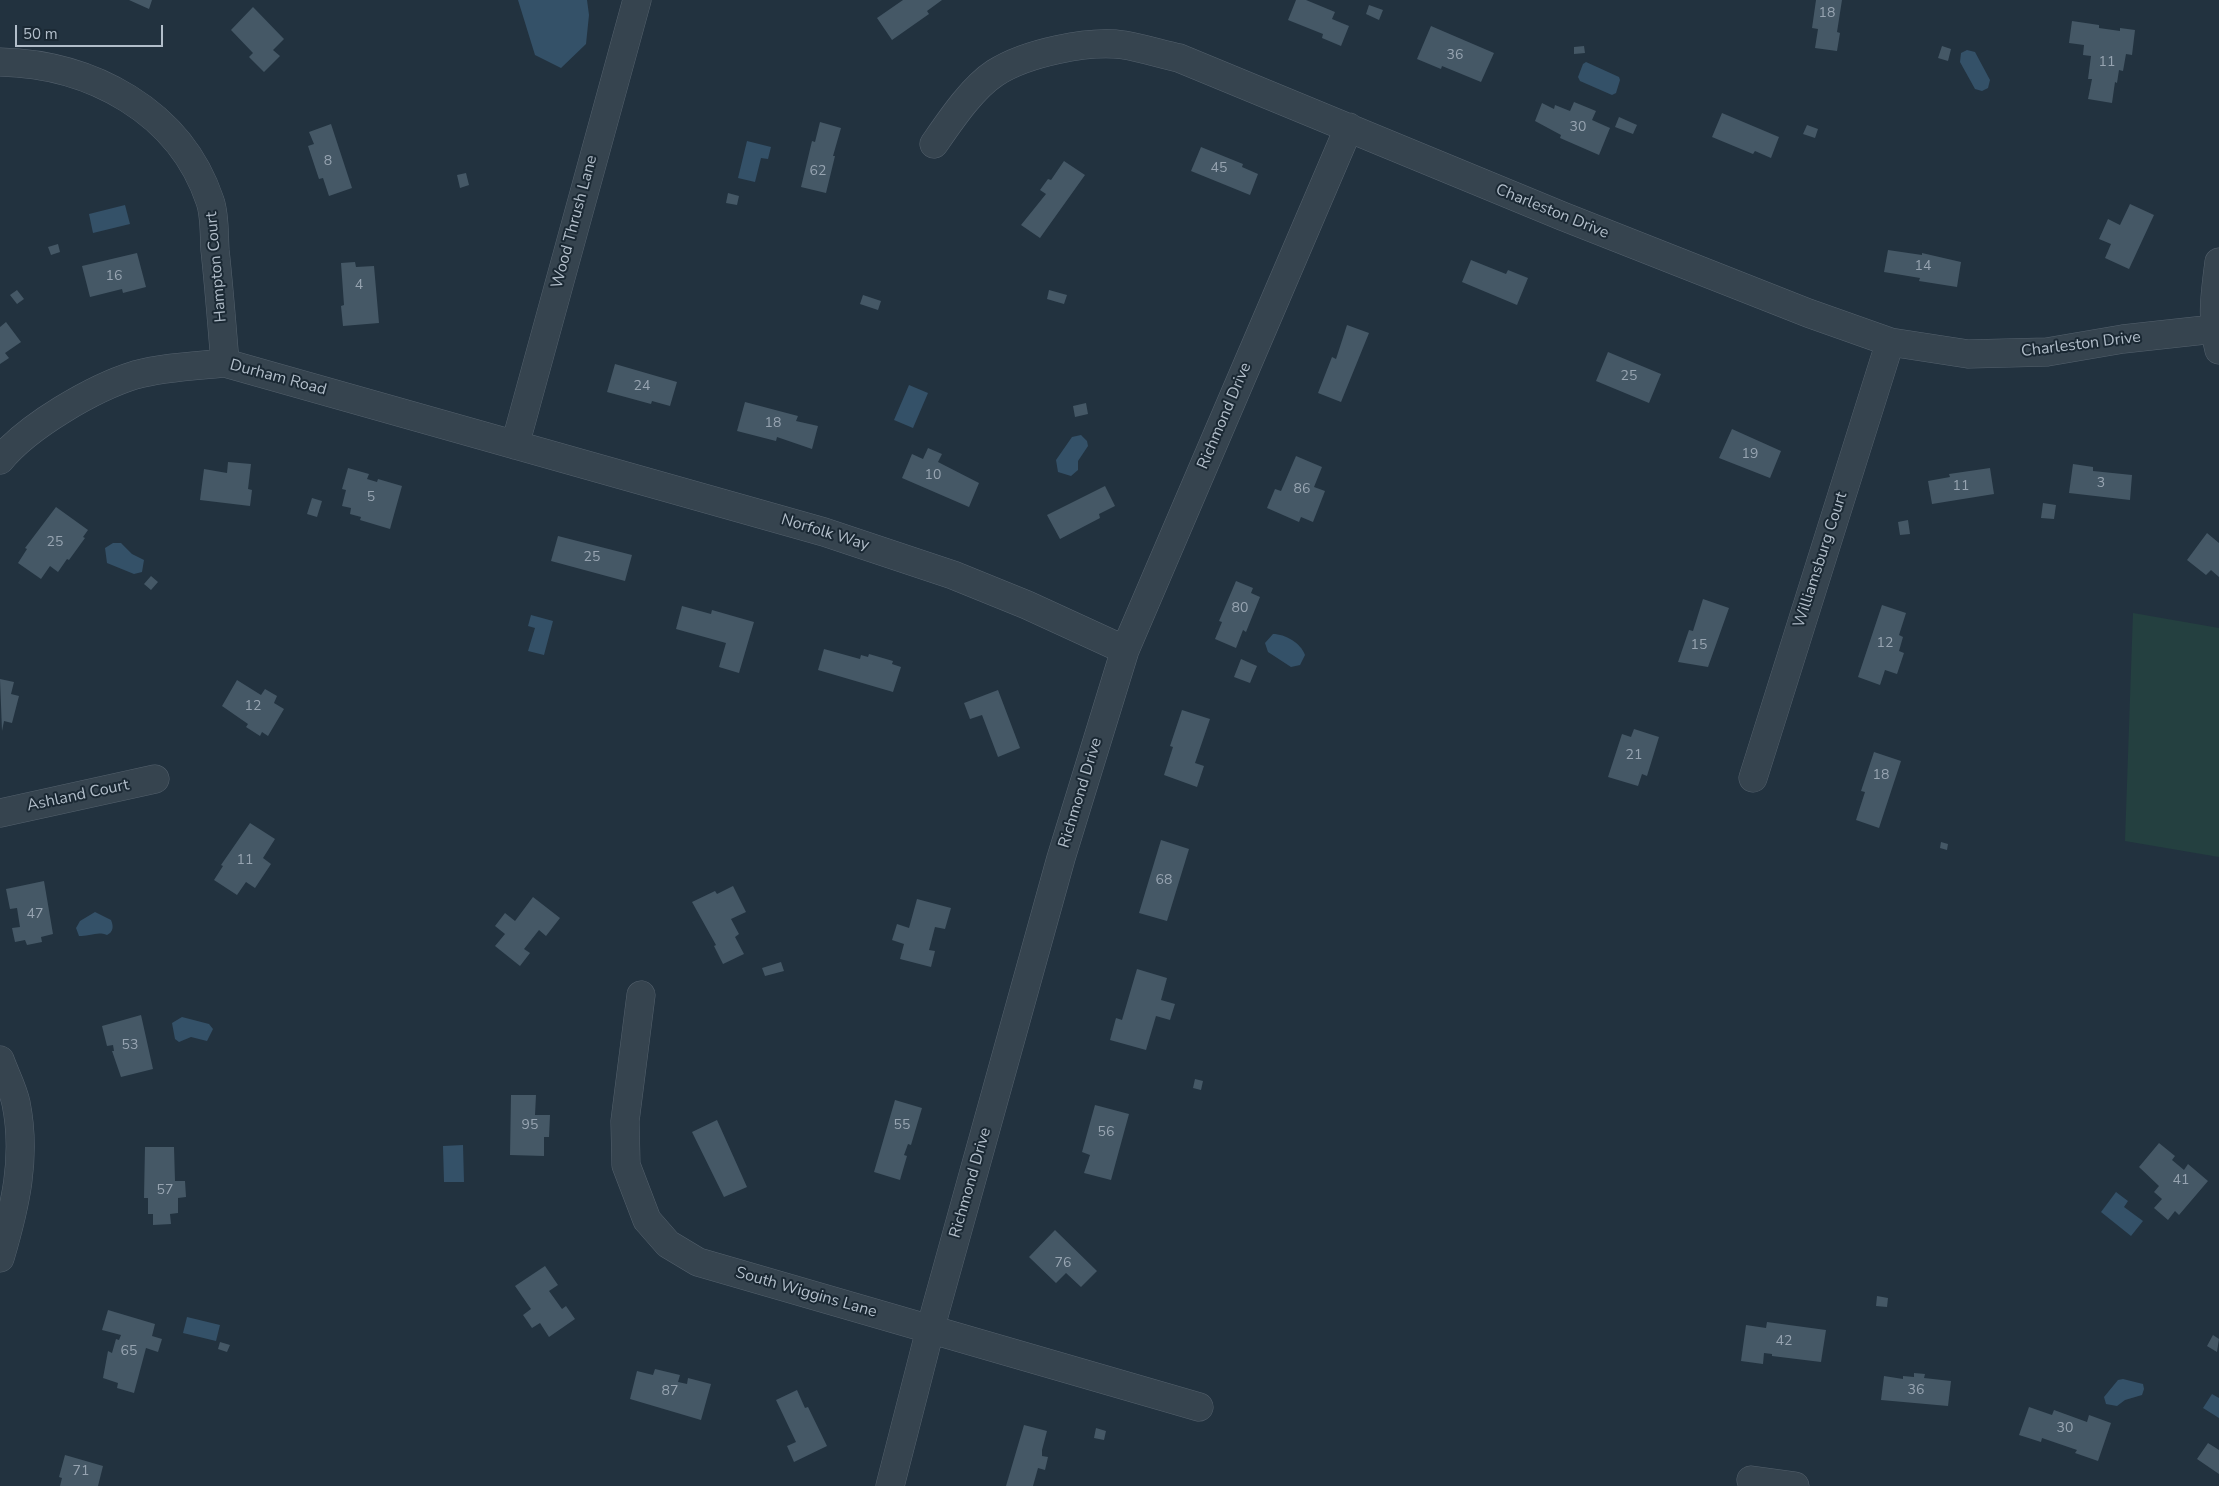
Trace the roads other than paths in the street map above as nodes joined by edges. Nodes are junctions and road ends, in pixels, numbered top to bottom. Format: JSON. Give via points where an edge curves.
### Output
{"nodes":[{"id":1,"x":637,"y":0,"type":"edge"},
{"id":2,"x":0,"y":62,"type":"edge"},
{"id":3,"x":1349,"y":127,"type":"junction"},
{"id":4,"x":934,"y":144,"type":"dead end"},
{"id":5,"x":2219,"y":262,"type":"edge"},
{"id":6,"x":2216,"y":339,"type":"edge"},
{"id":7,"x":1890,"y":342,"type":"junction"},
{"id":8,"x":225,"y":363,"type":"junction"},
{"id":9,"x":515,"y":446,"type":"junction"},
{"id":10,"x":0,"y":460,"type":"edge"},
{"id":11,"x":1125,"y":650,"type":"junction"},
{"id":12,"x":1753,"y":778,"type":"dead end"},
{"id":13,"x":155,"y":779,"type":"dead end"},
{"id":14,"x":0,"y":813,"type":"edge"},
{"id":15,"x":641,"y":995,"type":"dead end"},
{"id":16,"x":0,"y":1060,"type":"edge"},
{"id":17,"x":0,"y":1258,"type":"edge"},
{"id":18,"x":930,"y":1330,"type":"junction"},
{"id":19,"x":1198,"y":1407,"type":"dead end"},
{"id":20,"x":1751,"y":1480,"type":"dead end"},
{"id":21,"x":890,"y":1486,"type":"edge"},
{"id":22,"x":1795,"y":1486,"type":"edge"}],
"edges":[{"from":1,"to":9,"type":"street","name":"Wood Thrush Lane"},
{"from":2,"to":8,"type":"street","name":"Hampton Court","via":[[37,65],[73,73],[114,89],[171,133],[185,148],[211,202]]},
{"from":3,"to":4,"type":"street","name":"Charleston Drive","via":[[1179,58],[1122,45],[1078,46],[1022,60],[994,73],[959,108]]},
{"from":3,"to":7,"type":"street","name":"Charleston Drive","via":[[1562,216]]},
{"from":3,"to":11,"type":"street","name":"Richmond Drive"},
{"from":5,"to":6,"type":"street","via":[[2213,310]]},
{"from":6,"to":7,"type":"street","name":"Charleston Drive","via":[[2123,339],[2047,352],[1968,354]]},
{"from":7,"to":12,"type":"street","name":"Williamsburg Court"},
{"from":8,"to":9,"type":"street","name":"Durham Road"},
{"from":8,"to":10,"type":"street","name":"Durham Road","via":[[135,375],[100,389],[38,425]]},
{"from":9,"to":11,"type":"street","name":"Norfolk Way","via":[[824,532],[953,575]]},
{"from":11,"to":18,"type":"street","name":"Richmond Drive","via":[[1061,858]]},
{"from":13,"to":14,"type":"street","name":"Ashland Court"},
{"from":15,"to":18,"type":"street","name":"South Wiggins Lane","via":[[625,1121],[626,1165],[647,1220],[668,1244],[698,1262]]},
{"from":16,"to":17,"type":"street","via":[[16,1102],[20,1150],[16,1203]]},
{"from":18,"to":19,"type":"street","name":"South Wiggins Lane"},
{"from":18,"to":21,"type":"street","name":"Richmond Drive"},
{"from":20,"to":22,"type":"street"}]}
